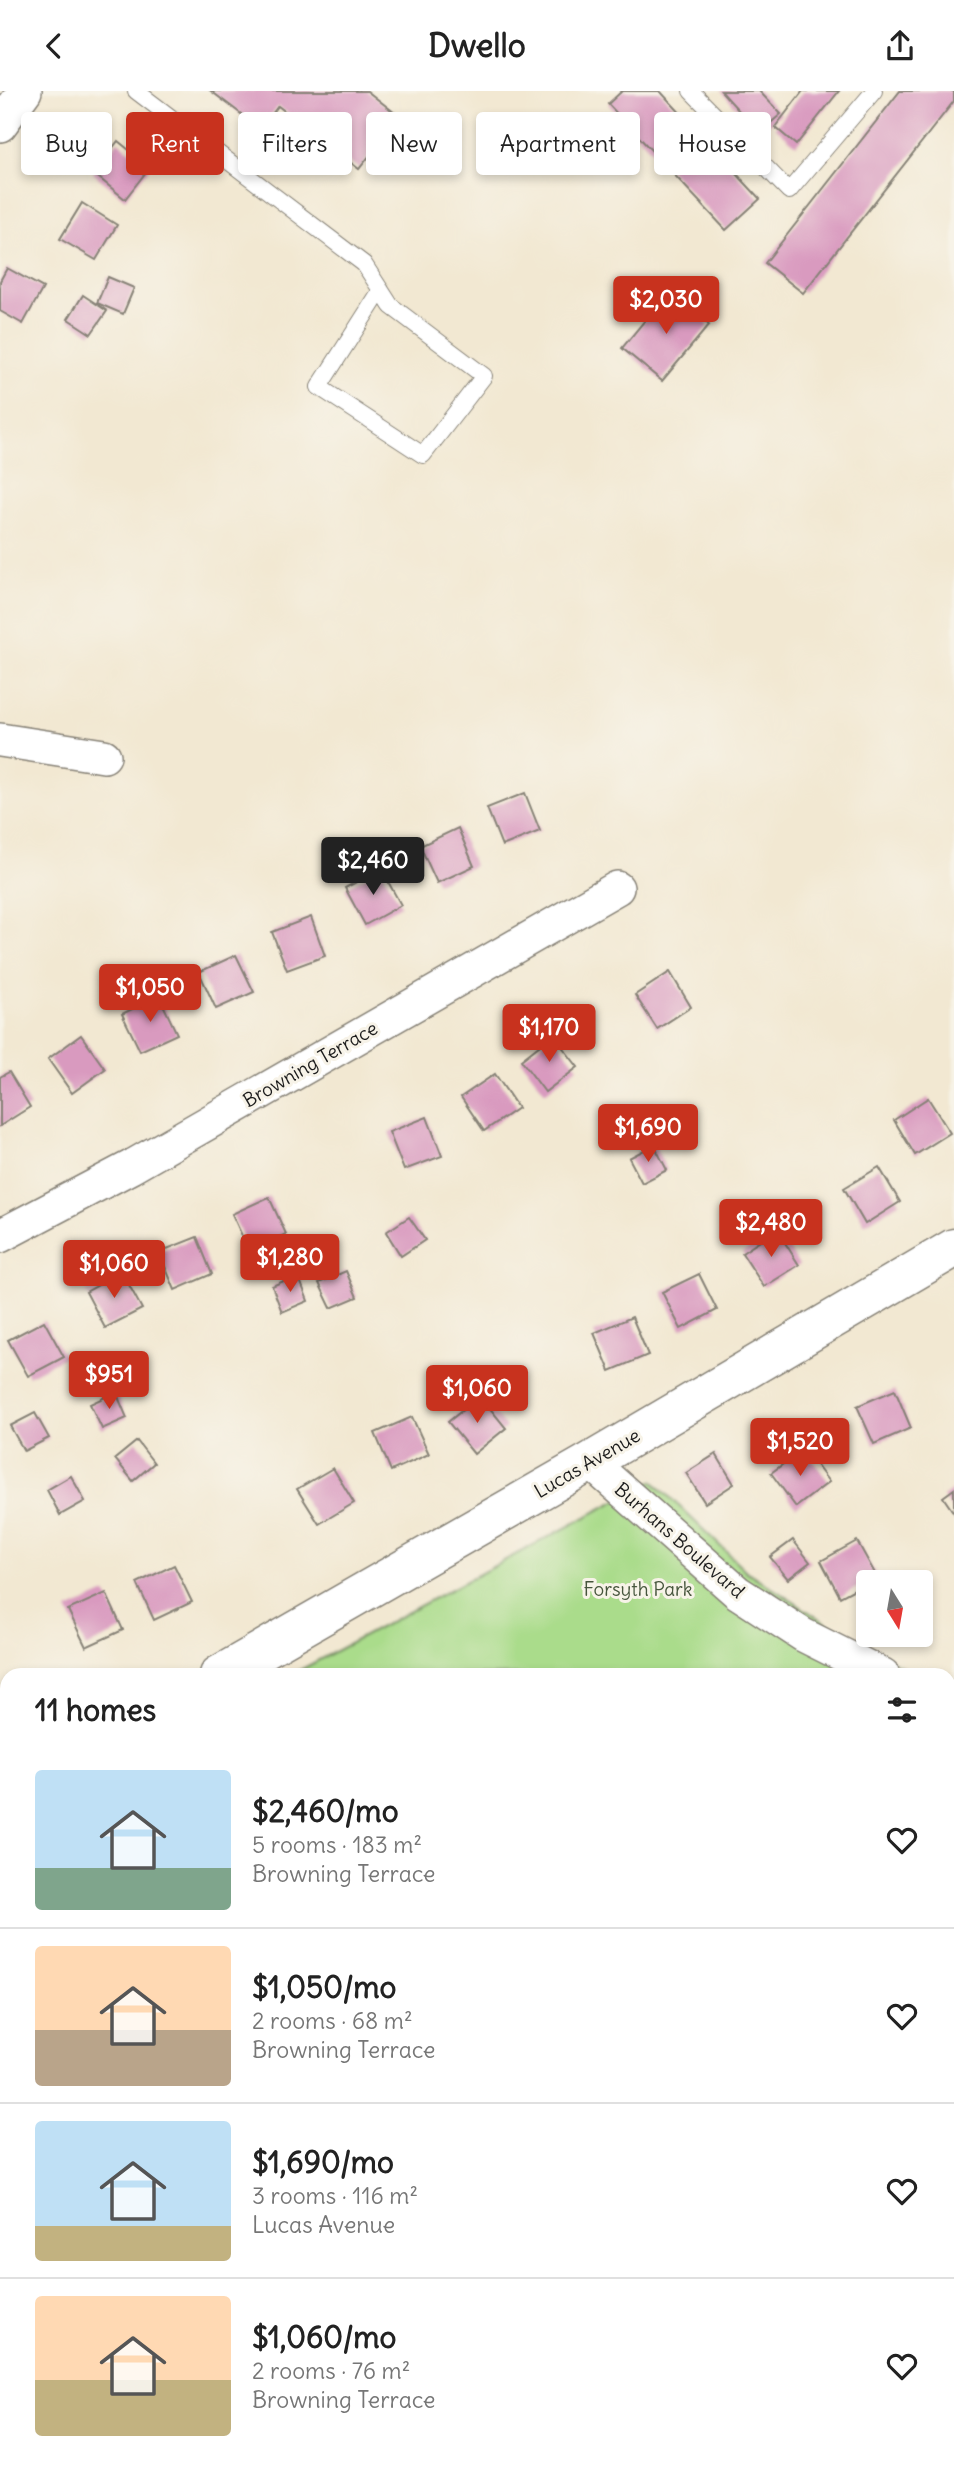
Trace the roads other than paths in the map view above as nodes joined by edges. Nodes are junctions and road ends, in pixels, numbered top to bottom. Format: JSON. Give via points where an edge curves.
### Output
{"nodes":[{"id":1,"x":25,"y":91,"type":"edge"},
{"id":2,"x":136,"y":91,"type":"edge"},
{"id":3,"x":691,"y":91,"type":"edge"},
{"id":4,"x":874,"y":91,"type":"edge"},
{"id":5,"x":0,"y":125,"type":"edge"},
{"id":6,"x":381,"y":290,"type":"junction"},
{"id":7,"x":0,"y":740,"type":"edge"},
{"id":8,"x":104,"y":756,"type":"dead end"},
{"id":9,"x":617,"y":888,"type":"dead end"},
{"id":10,"x":0,"y":1236,"type":"edge"},
{"id":11,"x":954,"y":1248,"type":"edge"},
{"id":12,"x":590,"y":1462,"type":"junction"},
{"id":13,"x":231,"y":1668,"type":"edge"},
{"id":14,"x":869,"y":1668,"type":"edge"}],
"edges":[{"from":1,"to":5,"type":"street"},
{"from":2,"to":6,"type":"lane","via":[[364,264]]},
{"from":3,"to":4,"type":"lane","via":[[789,191]]},
{"from":6,"to":6,"type":"lane","via":[[391,306],[484,376],[423,455],[319,387]]},
{"from":7,"to":8,"type":"street"},
{"from":9,"to":10,"type":"street","name":"Browning Terrace","via":[[131,1167]]},
{"from":11,"to":12,"type":"street","name":"Lucas Avenue"},
{"from":12,"to":13,"type":"street","name":"Lucas Avenue"},
{"from":12,"to":14,"type":"street","name":"Burhans Boulevard","via":[[737,1592],[803,1635]]}]}
